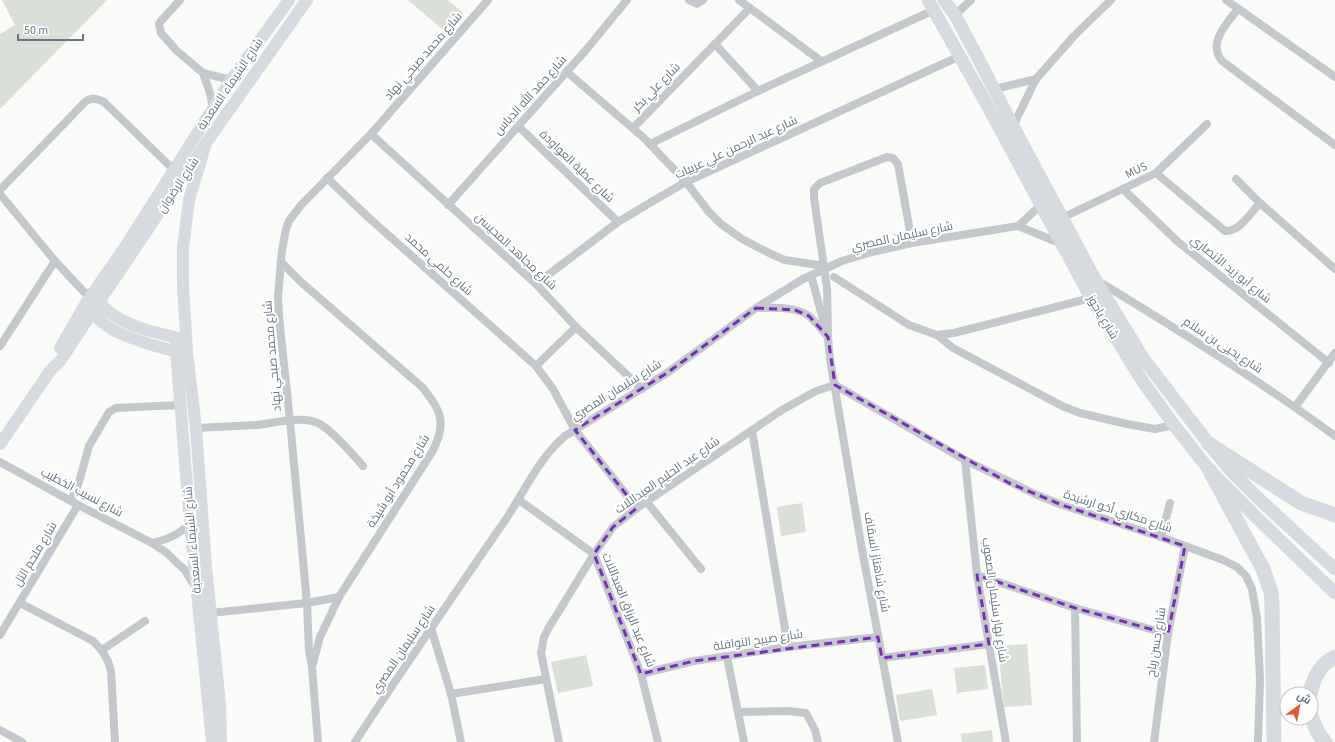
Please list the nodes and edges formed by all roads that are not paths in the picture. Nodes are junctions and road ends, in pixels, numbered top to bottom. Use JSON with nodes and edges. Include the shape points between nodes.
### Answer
{"nodes":[{"id":1,"x":180,"y":0,"type":"edge"},
{"id":2,"x":307,"y":0,"type":"edge"},
{"id":3,"x":488,"y":0,"type":"edge"},
{"id":4,"x":628,"y":0,"type":"edge"},
{"id":5,"x":689,"y":0,"type":"edge"},
{"id":6,"x":703,"y":0,"type":"edge"},
{"id":7,"x":739,"y":0,"type":"edge"},
{"id":8,"x":944,"y":0,"type":"edge"},
{"id":9,"x":971,"y":0,"type":"edge"},
{"id":10,"x":1111,"y":0,"type":"edge"},
{"id":11,"x":1226,"y":0,"type":"edge"},
{"id":12,"x":288,"y":1,"type":"edge"},
{"id":13,"x":931,"y":5,"type":"edge"},
{"id":14,"x":750,"y":8,"type":"junction"},
{"id":15,"x":1238,"y":9,"type":"junction"},
{"id":16,"x":298,"y":11,"type":"junction"},
{"id":17,"x":955,"y":15,"type":"junction"},
{"id":18,"x":715,"y":44,"type":"junction"},
{"id":19,"x":960,"y":56,"type":"junction"},
{"id":20,"x":821,"y":61,"type":"junction"},
{"id":21,"x":567,"y":72,"type":"junction"},
{"id":22,"x":203,"y":73,"type":"junction"},
{"id":23,"x":1335,"y":77,"type":"edge"},
{"id":24,"x":1036,"y":79,"type":"junction"},
{"id":25,"x":231,"y":80,"type":"junction"},
{"id":26,"x":995,"y":89,"type":"junction"},
{"id":27,"x":758,"y":91,"type":"junction"},
{"id":28,"x":213,"y":109,"type":"junction"},
{"id":29,"x":1207,"y":124,"type":"dead end"},
{"id":30,"x":518,"y":126,"type":"junction"},
{"id":31,"x":1013,"y":126,"type":"junction"},
{"id":32,"x":633,"y":128,"type":"junction"},
{"id":33,"x":371,"y":134,"type":"junction"},
{"id":34,"x":206,"y":144,"type":"junction"},
{"id":35,"x":650,"y":144,"type":"junction"},
{"id":36,"x":1335,"y":145,"type":"edge"},
{"id":37,"x":174,"y":170,"type":"junction"},
{"id":38,"x":1156,"y":173,"type":"junction"},
{"id":39,"x":327,"y":178,"type":"junction"},
{"id":40,"x":1236,"y":179,"type":"dead end"},
{"id":41,"x":686,"y":182,"type":"junction"},
{"id":42,"x":1123,"y":189,"type":"junction"},
{"id":43,"x":0,"y":190,"type":"edge"},
{"id":44,"x":0,"y":194,"type":"edge"},
{"id":45,"x":1260,"y":203,"type":"junction"},
{"id":46,"x":448,"y":205,"type":"junction"},
{"id":47,"x":1041,"y":205,"type":"junction"},
{"id":48,"x":1062,"y":218,"type":"junction"},
{"id":49,"x":618,"y":222,"type":"junction"},
{"id":50,"x":1018,"y":226,"type":"junction"},
{"id":51,"x":912,"y":243,"type":"junction"},
{"id":52,"x":1062,"y":244,"type":"junction"},
{"id":53,"x":54,"y":261,"type":"junction"},
{"id":54,"x":842,"y":261,"type":"junction"},
{"id":55,"x":281,"y":262,"type":"junction"},
{"id":56,"x":824,"y":269,"type":"junction"},
{"id":57,"x":1335,"y":269,"type":"edge"},
{"id":58,"x":811,"y":275,"type":"junction"},
{"id":59,"x":834,"y":277,"type":"junction"},
{"id":60,"x":1095,"y":279,"type":"junction"},
{"id":61,"x":536,"y":284,"type":"junction"},
{"id":62,"x":827,"y":288,"type":"junction"},
{"id":63,"x":1091,"y":298,"type":"junction"},
{"id":64,"x":90,"y":301,"type":"junction"},
{"id":65,"x":756,"y":308,"type":"junction"},
{"id":66,"x":576,"y":327,"type":"junction"},
{"id":67,"x":136,"y":332,"type":"junction"},
{"id":68,"x":937,"y":336,"type":"junction"},
{"id":69,"x":828,"y":337,"type":"junction"},
{"id":70,"x":182,"y":339,"type":"junction"},
{"id":71,"x":0,"y":346,"type":"edge"},
{"id":72,"x":182,"y":352,"type":"junction"},
{"id":73,"x":1335,"y":353,"type":"edge"},
{"id":74,"x":1328,"y":363,"type":"junction"},
{"id":75,"x":536,"y":366,"type":"junction"},
{"id":76,"x":835,"y":385,"type":"junction"},
{"id":77,"x":642,"y":389,"type":"junction"},
{"id":78,"x":180,"y":405,"type":"junction"},
{"id":79,"x":1295,"y":407,"type":"junction"},
{"id":80,"x":290,"y":421,"type":"junction"},
{"id":81,"x":1174,"y":426,"type":"junction"},
{"id":82,"x":196,"y":428,"type":"junction"},
{"id":83,"x":576,"y":430,"type":"junction"},
{"id":84,"x":752,"y":430,"type":"junction"},
{"id":85,"x":1335,"y":436,"type":"edge"},
{"id":86,"x":0,"y":444,"type":"edge"},
{"id":87,"x":1209,"y":444,"type":"junction"},
{"id":88,"x":965,"y":460,"type":"junction"},
{"id":89,"x":0,"y":462,"type":"edge"},
{"id":90,"x":364,"y":466,"type":"dead end"},
{"id":91,"x":1210,"y":471,"type":"junction"},
{"id":92,"x":519,"y":500,"type":"junction"},
{"id":93,"x":646,"y":501,"type":"junction"},
{"id":94,"x":75,"y":503,"type":"junction"},
{"id":95,"x":1170,"y":503,"type":"dead end"},
{"id":96,"x":637,"y":508,"type":"junction"},
{"id":97,"x":1335,"y":515,"type":"edge"},
{"id":98,"x":190,"y":523,"type":"junction"},
{"id":99,"x":1161,"y":538,"type":"junction"},
{"id":100,"x":152,"y":543,"type":"junction"},
{"id":101,"x":1186,"y":546,"type":"junction"},
{"id":102,"x":594,"y":554,"type":"junction"},
{"id":103,"x":701,"y":569,"type":"dead end"},
{"id":104,"x":1335,"y":569,"type":"edge"},
{"id":105,"x":977,"y":574,"type":"junction"},
{"id":106,"x":196,"y":589,"type":"junction"},
{"id":107,"x":1335,"y":593,"type":"edge"},
{"id":108,"x":339,"y":597,"type":"junction"},
{"id":109,"x":20,"y":603,"type":"junction"},
{"id":110,"x":306,"y":603,"type":"junction"},
{"id":111,"x":1074,"y":608,"type":"junction"},
{"id":112,"x":211,"y":613,"type":"junction"},
{"id":113,"x":145,"y":621,"type":"dead end"},
{"id":114,"x":431,"y":628,"type":"junction"},
{"id":115,"x":1168,"y":634,"type":"junction"},
{"id":116,"x":0,"y":635,"type":"edge"},
{"id":117,"x":878,"y":637,"type":"junction"},
{"id":118,"x":988,"y":644,"type":"junction"},
{"id":119,"x":788,"y":647,"type":"junction"},
{"id":120,"x":102,"y":650,"type":"junction"},
{"id":121,"x":727,"y":657,"type":"junction"},
{"id":122,"x":1335,"y":657,"type":"edge"},
{"id":123,"x":882,"y":658,"type":"junction"},
{"id":124,"x":312,"y":667,"type":"junction"},
{"id":125,"x":641,"y":674,"type":"junction"},
{"id":126,"x":546,"y":679,"type":"junction"},
{"id":127,"x":1312,"y":686,"type":"edge"},
{"id":128,"x":451,"y":694,"type":"junction"},
{"id":129,"x":739,"y":712,"type":"junction"},
{"id":130,"x":1315,"y":726,"type":"edge"},
{"id":131,"x":0,"y":730,"type":"edge"},
{"id":132,"x":22,"y":742,"type":"edge"},
{"id":133,"x":115,"y":742,"type":"edge"},
{"id":134,"x":212,"y":742,"type":"edge"},
{"id":135,"x":221,"y":742,"type":"edge"},
{"id":136,"x":318,"y":742,"type":"edge"},
{"id":137,"x":354,"y":742,"type":"edge"},
{"id":138,"x":461,"y":742,"type":"edge"},
{"id":139,"x":559,"y":742,"type":"edge"},
{"id":140,"x":658,"y":742,"type":"edge"},
{"id":141,"x":744,"y":742,"type":"edge"},
{"id":142,"x":818,"y":742,"type":"edge"},
{"id":143,"x":898,"y":742,"type":"edge"},
{"id":144,"x":1006,"y":742,"type":"edge"},
{"id":145,"x":1077,"y":742,"type":"edge"},
{"id":146,"x":1154,"y":742,"type":"edge"},
{"id":147,"x":1258,"y":742,"type":"edge"},
{"id":148,"x":1274,"y":742,"type":"edge"},
{"id":149,"x":1325,"y":742,"type":"edge"}],
"edges":[{"from":1,"to":22,"type":"street","via":[[162,18],[159,30],[176,50]]},
{"from":2,"to":16,"type":"main road","name":"شارع الرضوان"},
{"from":3,"to":33,"type":"street","name":"شارع محمد صبحي نهاد"},
{"from":4,"to":21,"type":"street","name":"شارع حمد الله الدباس"},
{"from":5,"to":6,"type":"street","via":[[697,4]]},
{"from":7,"to":14,"type":"street"},
{"from":8,"to":17,"type":"main road","name":"شارع ياجوز"},
{"from":9,"to":17,"type":"street"},
{"from":10,"to":24,"type":"street","via":[[1074,36]]},
{"from":11,"to":15,"type":"street"},
{"from":12,"to":16,"type":"main road"},
{"from":12,"to":25,"type":"main road","name":"شارع الشيماء السعدية"},
{"from":13,"to":19,"type":"main road","name":"شارع ياجوز"},
{"from":13,"to":20,"type":"street"},
{"from":14,"to":18,"type":"street","name":"شارع علي بكر"},
{"from":14,"to":20,"type":"street"},
{"from":15,"to":23,"type":"street"},
{"from":15,"to":36,"type":"street","via":[[1220,34],[1216,46],[1219,57]]},
{"from":16,"to":34,"type":"main road","name":"شارع الرضوان"},
{"from":17,"to":26,"type":"main road","name":"شارع ياجوز"},
{"from":18,"to":27,"type":"street"},
{"from":18,"to":32,"type":"street","name":"شارع علي بكر"},
{"from":19,"to":41,"type":"street","name":"شارع عبد الرحمن علي عربيات"},
{"from":19,"to":47,"type":"main road","name":"شارع ياجوز"},
{"from":20,"to":27,"type":"street"},
{"from":21,"to":30,"type":"street","name":"شارع حمد الله الدباس"},
{"from":21,"to":32,"type":"street"},
{"from":22,"to":25,"type":"street"},
{"from":22,"to":28,"type":"street"},
{"from":24,"to":26,"type":"street"},
{"from":24,"to":31,"type":"street"},
{"from":25,"to":28,"type":"main road","name":"شارع الشيماء السعدية"},
{"from":26,"to":31,"type":"main road","name":"شارع ياجوز"},
{"from":27,"to":35,"type":"street"},
{"from":28,"to":37,"type":"main road","name":"شارع الشيماء السعدية"},
{"from":29,"to":38,"type":"street","name":"MUS"},
{"from":30,"to":46,"type":"street","name":"شارع حمد الله الدباس"},
{"from":30,"to":49,"type":"street","name":"شارع عطية العواودة"},
{"from":31,"to":48,"type":"main road","name":"شارع ياجوز"},
{"from":32,"to":35,"type":"street","name":"شارع علي بكر"},
{"from":33,"to":39,"type":"street","name":"شارع محمد صبحي نهاد"},
{"from":33,"to":46,"type":"street","name":"شارع مجاهد المحيسن"},
{"from":34,"to":64,"type":"main road","name":"شارع الرضوان"},
{"from":34,"to":70,"type":"main road","name":"شارع الشيماء السعدية","via":[[189,200],[183,248]]},
{"from":35,"to":41,"type":"street","name":"شارع علي بكر"},
{"from":37,"to":43,"type":"street","via":[[104,102],[91,98]]},
{"from":37,"to":64,"type":"main road","name":"شارع الرضوان"},
{"from":38,"to":42,"type":"street","name":"MUS"},
{"from":38,"to":45,"type":"street","via":[[1225,231],[1233,230]]},
{"from":39,"to":55,"type":"street","name":"شارع محمد صبحي نهاد","via":[[290,220],[283,240]]},
{"from":39,"to":75,"type":"street","name":"شارع حلمي محمد"},
{"from":40,"to":45,"type":"street"},
{"from":41,"to":49,"type":"street","name":"شارع عبد الرحمن علي عربيات"},
{"from":41,"to":56,"type":"street","name":"شارع علي بكر","via":[[709,212],[742,239],[785,260],[818,265]]},
{"from":42,"to":48,"type":"street","name":"MUS"},
{"from":42,"to":74,"type":"street","name":"شارع أبو زيد الأنصاري","via":[[1177,241]]},
{"from":44,"to":53,"type":"street"},
{"from":45,"to":57,"type":"street"},
{"from":46,"to":61,"type":"street","name":"شارع مجاهد المحيسن"},
{"from":47,"to":50,"type":"street"},
{"from":47,"to":52,"type":"main road","name":"شارع ياجوز"},
{"from":48,"to":60,"type":"main road","name":"شارع ياجوز"},
{"from":49,"to":61,"type":"street","name":"شارع عبد الرحمن علي عربيات"},
{"from":50,"to":51,"type":"street","name":"شارع سليمان المصري"},
{"from":50,"to":52,"type":"street"},
{"from":51,"to":54,"type":"street","name":"شارع سليمان المصري"},
{"from":51,"to":56,"type":"street","via":[[898,164],[893,158],[887,157],[820,183],[814,189]]},
{"from":52,"to":63,"type":"main road","name":"شارع ياجوز"},
{"from":53,"to":64,"type":"street"},
{"from":53,"to":71,"type":"street"},
{"from":54,"to":56,"type":"street","name":"شارع سليمان المصري"},
{"from":54,"to":59,"type":"street"},
{"from":55,"to":80,"type":"street","name":"شارع محمد صبحي نهاد","via":[[279,317]]},
{"from":55,"to":108,"type":"street","name":"شارع محمود أبو شيخة","via":[[422,387],[437,408],[441,421],[439,439],[425,464]]},
{"from":56,"to":58,"type":"street","name":"شارع سليمان المصري"},
{"from":56,"to":62,"type":"street"},
{"from":58,"to":65,"type":"street","name":"شارع سليمان المصري"},
{"from":58,"to":69,"type":"street"},
{"from":59,"to":62,"type":"street"},
{"from":59,"to":68,"type":"street","via":[[909,325]]},
{"from":60,"to":79,"type":"street","name":"شارع يحيى بن سلام"},
{"from":60,"to":87,"type":"main road","name":"شارع ياجوز","via":[[1143,358]]},
{"from":61,"to":66,"type":"street","name":"شارع مجاهد المحيسن"},
{"from":62,"to":69,"type":"street"},
{"from":63,"to":68,"type":"street"},
{"from":63,"to":81,"type":"main road","name":"شارع ياجوز","via":[[1143,382]]},
{"from":64,"to":67,"type":"main road","via":[[113,330]]},
{"from":64,"to":86,"type":"main road","name":"شارع الرضوان","via":[[55,356],[50,371]]},
{"from":65,"to":69,"type":"street","via":[[795,310],[809,316]]},
{"from":65,"to":77,"type":"street","name":"شارع سليمان المصري"},
{"from":66,"to":75,"type":"street"},
{"from":66,"to":77,"type":"street","name":"شارع مجاهد المحيسن"},
{"from":67,"to":70,"type":"main road"},
{"from":67,"to":72,"type":"main road"},
{"from":68,"to":81,"type":"street","via":[[953,348],[1080,413],[1155,429]]},
{"from":69,"to":76,"type":"street"},
{"from":70,"to":72,"type":"main road","name":"شارع الشيماء السعدية"},
{"from":72,"to":78,"type":"main road","name":"شارع الشيماء السعدية"},
{"from":72,"to":82,"type":"main road","name":"شارع الشيماء السعدية"},
{"from":73,"to":74,"type":"street"},
{"from":74,"to":79,"type":"street"},
{"from":75,"to":83,"type":"street","name":"شارع حلمي محمد","via":[[553,389]]},
{"from":76,"to":84,"type":"street","name":"شارع عبد الحليم العبداللات","via":[[816,391]]},
{"from":76,"to":88,"type":"street","name":"شارع مكازي أخو ارشيدة"},
{"from":76,"to":117,"type":"street","name":"شارع شاهناز السقاف"},
{"from":77,"to":83,"type":"street","name":"شارع سليمان المصري"},
{"from":78,"to":94,"type":"street","name":"شارع ملحم التل","via":[[116,408],[109,412],[89,446]]},
{"from":78,"to":98,"type":"main road","name":"شارع الشيماء السعدية"},
{"from":79,"to":85,"type":"street","name":"شارع يحيى بن سلام"},
{"from":80,"to":82,"type":"street"},
{"from":80,"to":90,"type":"street","via":[[306,420],[320,424]]},
{"from":80,"to":110,"type":"street","name":"شارع محمد صبحي نهاد"},
{"from":81,"to":91,"type":"main road","name":"شارع ياجوز"},
{"from":82,"to":112,"type":"main road","name":"شارع الشيماء السعدية"},
{"from":83,"to":92,"type":"street","name":"شارع سليمان المصري","via":[[559,441],[544,457]]},
{"from":83,"to":96,"type":"street","name":"شارع حلمي محمد"},
{"from":84,"to":93,"type":"street","name":"شارع عبد الحليم العبداللات"},
{"from":84,"to":119,"type":"street"},
{"from":87,"to":97,"type":"highway","via":[[1301,502]]},
{"from":87,"to":104,"type":"main road","name":"شارع ياجوز","via":[[1258,498]]},
{"from":88,"to":99,"type":"street","name":"شارع مكازي أخو ارشيدة","via":[[1062,505]]},
{"from":88,"to":105,"type":"street","name":"شارع نهار سليمان الصعوب"},
{"from":89,"to":94,"type":"street","name":"شارع نسيب الخطيب"},
{"from":91,"to":107,"type":"main road","name":"شارع ياجوز"},
{"from":91,"to":148,"type":"highway","via":[[1263,569],[1271,592]]},
{"from":92,"to":102,"type":"street","name":"شارع عبد الرزاق العبداللات"},
{"from":92,"to":114,"type":"street","name":"شارع سليمان المصري"},
{"from":93,"to":96,"type":"street","name":"شارع عبد الحليم العبداللات"},
{"from":93,"to":103,"type":"street"},
{"from":94,"to":100,"type":"street","name":"شارع نسيب الخطيب"},
{"from":94,"to":109,"type":"street","name":"شارع ملحم التل"},
{"from":95,"to":99,"type":"street"},
{"from":96,"to":102,"type":"street","name":"شارع عبد الحليم العبداللات","via":[[613,527]]},
{"from":98,"to":100,"type":"street","via":[[178,534]]},
{"from":98,"to":106,"type":"main road","name":"شارع الشيماء السعدية"},
{"from":99,"to":101,"type":"street","name":"شارع مكازي أخو ارشيدة"},
{"from":100,"to":106,"type":"street","name":"شارع نسيب الخطيب","via":[[185,570]]},
{"from":101,"to":115,"type":"street","name":"شارع حسن رباح"},
{"from":101,"to":147,"type":"street","name":"شارع مكازي أخو ارشيدة","via":[[1237,567],[1246,576],[1252,589],[1257,618],[1260,680]]},
{"from":102,"to":125,"type":"street","name":"شارع عبد الرزاق العبداللات"},
{"from":102,"to":126,"type":"street","name":"شارع عبد الحليم العبداللات","via":[[544,637],[541,653]]},
{"from":105,"to":111,"type":"street"},
{"from":105,"to":118,"type":"street","name":"شارع نهار سليمان الصعوب"},
{"from":106,"to":134,"type":"main road","name":"شارع الشيماء السعدية"},
{"from":108,"to":110,"type":"street"},
{"from":108,"to":124,"type":"street","name":"شارع محمود أبو شيخة","via":[[320,637]]},
{"from":109,"to":116,"type":"street","name":"شارع ملحم التل"},
{"from":109,"to":120,"type":"street","via":[[93,641]]},
{"from":110,"to":112,"type":"street"},
{"from":110,"to":124,"type":"street","name":"شارع محمد صبحي نهاد"},
{"from":111,"to":115,"type":"street"},
{"from":111,"to":145,"type":"street"},
{"from":112,"to":135,"type":"main road","name":"شارع الشيماء السعدية"},
{"from":113,"to":120,"type":"street"},
{"from":114,"to":128,"type":"street"},
{"from":114,"to":137,"type":"street","name":"شارع سليمان المصري"},
{"from":115,"to":146,"type":"street","name":"شارع حسن رباح"},
{"from":117,"to":119,"type":"street","name":"شارع صبيح النوافلة"},
{"from":117,"to":123,"type":"street","name":"شارع شاهناز السقاف"},
{"from":118,"to":123,"type":"street"},
{"from":118,"to":144,"type":"street","name":"شارع نهار سليمان الصعوب"},
{"from":119,"to":121,"type":"street","name":"شارع صبيح النوافلة"},
{"from":120,"to":133,"type":"street","via":[[111,671]]},
{"from":121,"to":125,"type":"street","name":"شارع صبيح النوافلة","via":[[694,661]]},
{"from":121,"to":129,"type":"street"},
{"from":122,"to":127,"type":"highway","via":[[1318,672]]},
{"from":123,"to":143,"type":"street","name":"شارع شاهناز السقاف"},
{"from":124,"to":136,"type":"street","name":"شارع محمود أبو شيخة"},
{"from":125,"to":140,"type":"street","name":"شارع عبد الرزاق العبداللات"},
{"from":126,"to":128,"type":"street"},
{"from":126,"to":139,"type":"street","name":"شارع عبد الحليم العبداللات"},
{"from":128,"to":138,"type":"street"},
{"from":129,"to":141,"type":"street"},
{"from":129,"to":142,"type":"street","via":[[806,713]]},
{"from":130,"to":149,"type":"highway"},
{"from":131,"to":132,"type":"street"}]}
